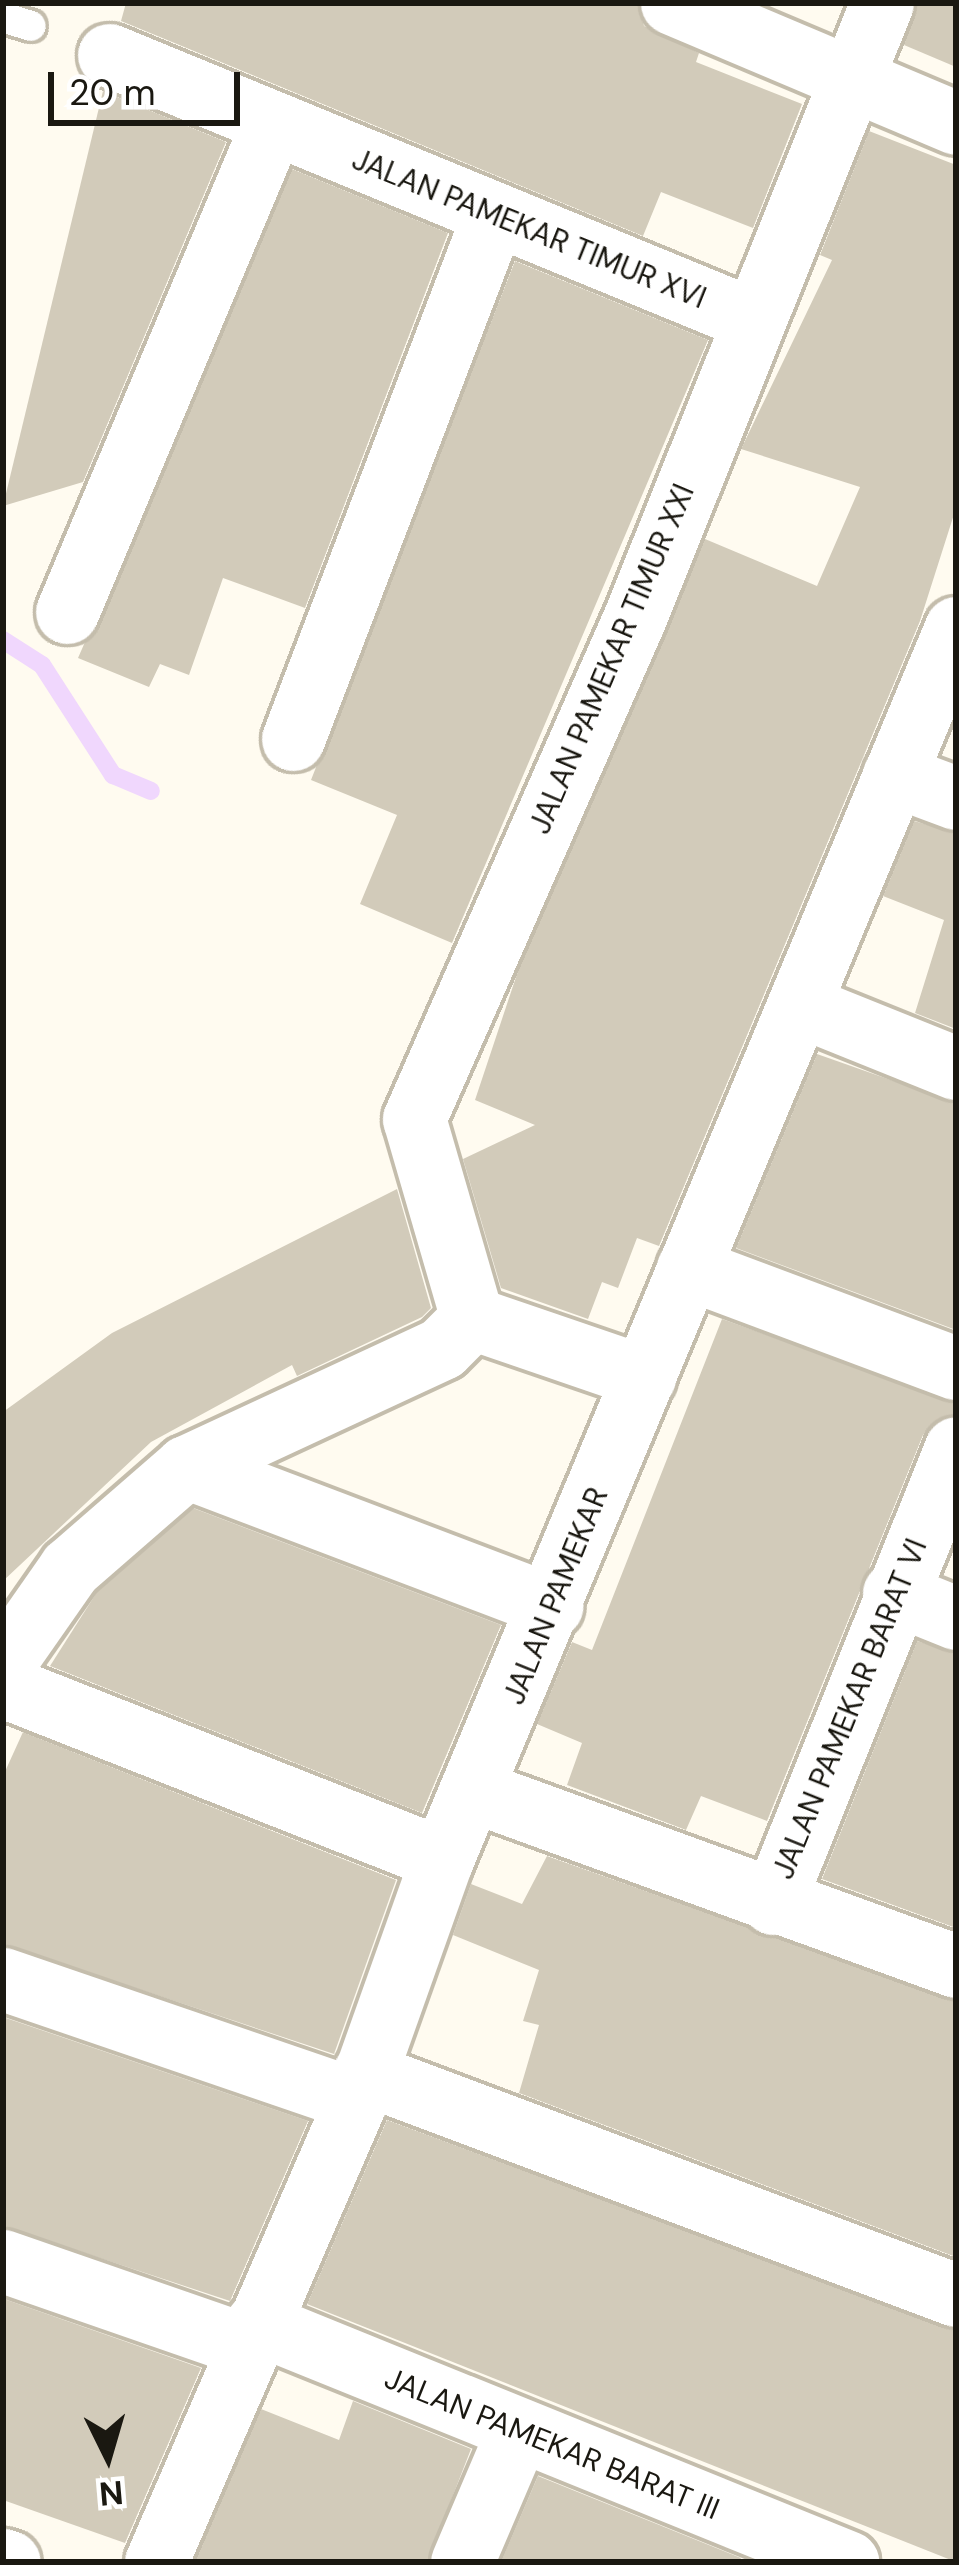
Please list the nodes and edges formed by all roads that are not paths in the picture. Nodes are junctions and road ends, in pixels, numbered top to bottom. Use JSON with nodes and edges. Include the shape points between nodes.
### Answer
{"nodes":[{"id":1,"x":672,"y":3,"type":"edge"},
{"id":2,"x":882,"y":3,"type":"edge"},
{"id":3,"x":109,"y":55,"type":"dead end"},
{"id":4,"x":849,"y":79,"type":"junction"},
{"id":5,"x":956,"y":123,"type":"edge"},
{"id":6,"x":272,"y":125,"type":"junction"},
{"id":7,"x":494,"y":214,"type":"junction"},
{"id":8,"x":751,"y":320,"type":"junction"},
{"id":9,"x":67,"y":612,"type":"dead end"},
{"id":10,"x":956,"y":628,"type":"edge"},
{"id":11,"x":293,"y":739,"type":"dead end"},
{"id":12,"x":894,"y":776,"type":"junction"},
{"id":13,"x":956,"y":798,"type":"edge"},
{"id":14,"x":804,"y":1006,"type":"junction"},
{"id":15,"x":956,"y":1068,"type":"edge"},
{"id":16,"x":688,"y":1268,"type":"junction"},
{"id":17,"x":472,"y":1318,"type":"junction"},
{"id":18,"x":956,"y":1368,"type":"edge"},
{"id":19,"x":644,"y":1377,"type":"junction"},
{"id":20,"x":956,"y":1448,"type":"edge"},
{"id":21,"x":186,"y":1467,"type":"junction"},
{"id":22,"x":894,"y":1593,"type":"junction"},
{"id":23,"x":551,"y":1606,"type":"junction"},
{"id":24,"x":956,"y":1618,"type":"edge"},
{"id":25,"x":3,"y":1664,"type":"edge"},
{"id":26,"x":3,"y":1686,"type":"edge"},
{"id":27,"x":477,"y":1792,"type":"junction"},
{"id":28,"x":442,"y":1859,"type":"junction"},
{"id":29,"x":772,"y":1903,"type":"junction"},
{"id":30,"x":956,"y":1966,"type":"edge"},
{"id":31,"x":3,"y":1979,"type":"edge"},
{"id":32,"x":360,"y":2087,"type":"junction"},
{"id":33,"x":3,"y":2261,"type":"edge"},
{"id":34,"x":956,"y":2295,"type":"edge"},
{"id":35,"x":252,"y":2334,"type":"junction"},
{"id":36,"x":517,"y":2433,"type":"junction"},
{"id":37,"x":781,"y":2550,"type":"edge"},
{"id":38,"x":156,"y":2562,"type":"edge"},
{"id":39,"x":462,"y":2562,"type":"edge"},
{"id":40,"x":847,"y":2562,"type":"edge"}],
"edges":[{"from":1,"to":4,"type":"street"},
{"from":2,"to":4,"type":"street","name":"JALAN PAMEKAR TIMUR XXI"},
{"from":3,"to":6,"type":"street","name":"JALAN PAMEKAR TIMUR XVI"},
{"from":4,"to":5,"type":"street"},
{"from":4,"to":8,"type":"street","name":"JALAN PAMEKAR TIMUR XXI"},
{"from":6,"to":7,"type":"street","name":"JALAN PAMEKAR TIMUR XVI"},
{"from":6,"to":9,"type":"street"},
{"from":7,"to":8,"type":"street","name":"JALAN PAMEKAR TIMUR XVI"},
{"from":7,"to":11,"type":"street"},
{"from":8,"to":17,"type":"street","name":"JALAN PAMEKAR TIMUR XXI","via":[[414,1119]]},
{"from":10,"to":12,"type":"street","name":"JALAN PAMEKAR"},
{"from":12,"to":13,"type":"street"},
{"from":12,"to":14,"type":"street","name":"JALAN PAMEKAR"},
{"from":14,"to":15,"type":"street"},
{"from":14,"to":16,"type":"street","name":"JALAN PAMEKAR"},
{"from":16,"to":18,"type":"street"},
{"from":16,"to":19,"type":"street","name":"JALAN PAMEKAR"},
{"from":17,"to":19,"type":"street"},
{"from":17,"to":21,"type":"street","via":[[442,1348]]},
{"from":19,"to":23,"type":"street","name":"JALAN PAMEKAR"},
{"from":20,"to":22,"type":"street","name":"JALAN PAMEKAR BARAT VI"},
{"from":21,"to":23,"type":"street"},
{"from":21,"to":25,"type":"street","via":[[70,1568]]},
{"from":22,"to":24,"type":"street"},
{"from":22,"to":29,"type":"street","name":"JALAN PAMEKAR BARAT VI"},
{"from":23,"to":27,"type":"street","name":"JALAN PAMEKAR"},
{"from":26,"to":28,"type":"street"},
{"from":27,"to":28,"type":"street","name":"JALAN PAMEKAR"},
{"from":27,"to":29,"type":"street"},
{"from":28,"to":32,"type":"street","name":"JALAN PAMEKAR"},
{"from":29,"to":30,"type":"street"},
{"from":31,"to":32,"type":"street"},
{"from":32,"to":34,"type":"street"},
{"from":32,"to":35,"type":"street","name":"JALAN PAMEKAR"},
{"from":33,"to":35,"type":"street","name":"JALAN PAMEKAR BARAT III"},
{"from":35,"to":36,"type":"street","name":"JALAN PAMEKAR BARAT III"},
{"from":35,"to":38,"type":"street","name":"JALAN PAMEKAR"},
{"from":36,"to":37,"type":"street","name":"JALAN PAMEKAR BARAT III"},
{"from":36,"to":39,"type":"street"},
{"from":37,"to":40,"type":"street","name":"JALAN PAMEKAR BARAT III"}]}
